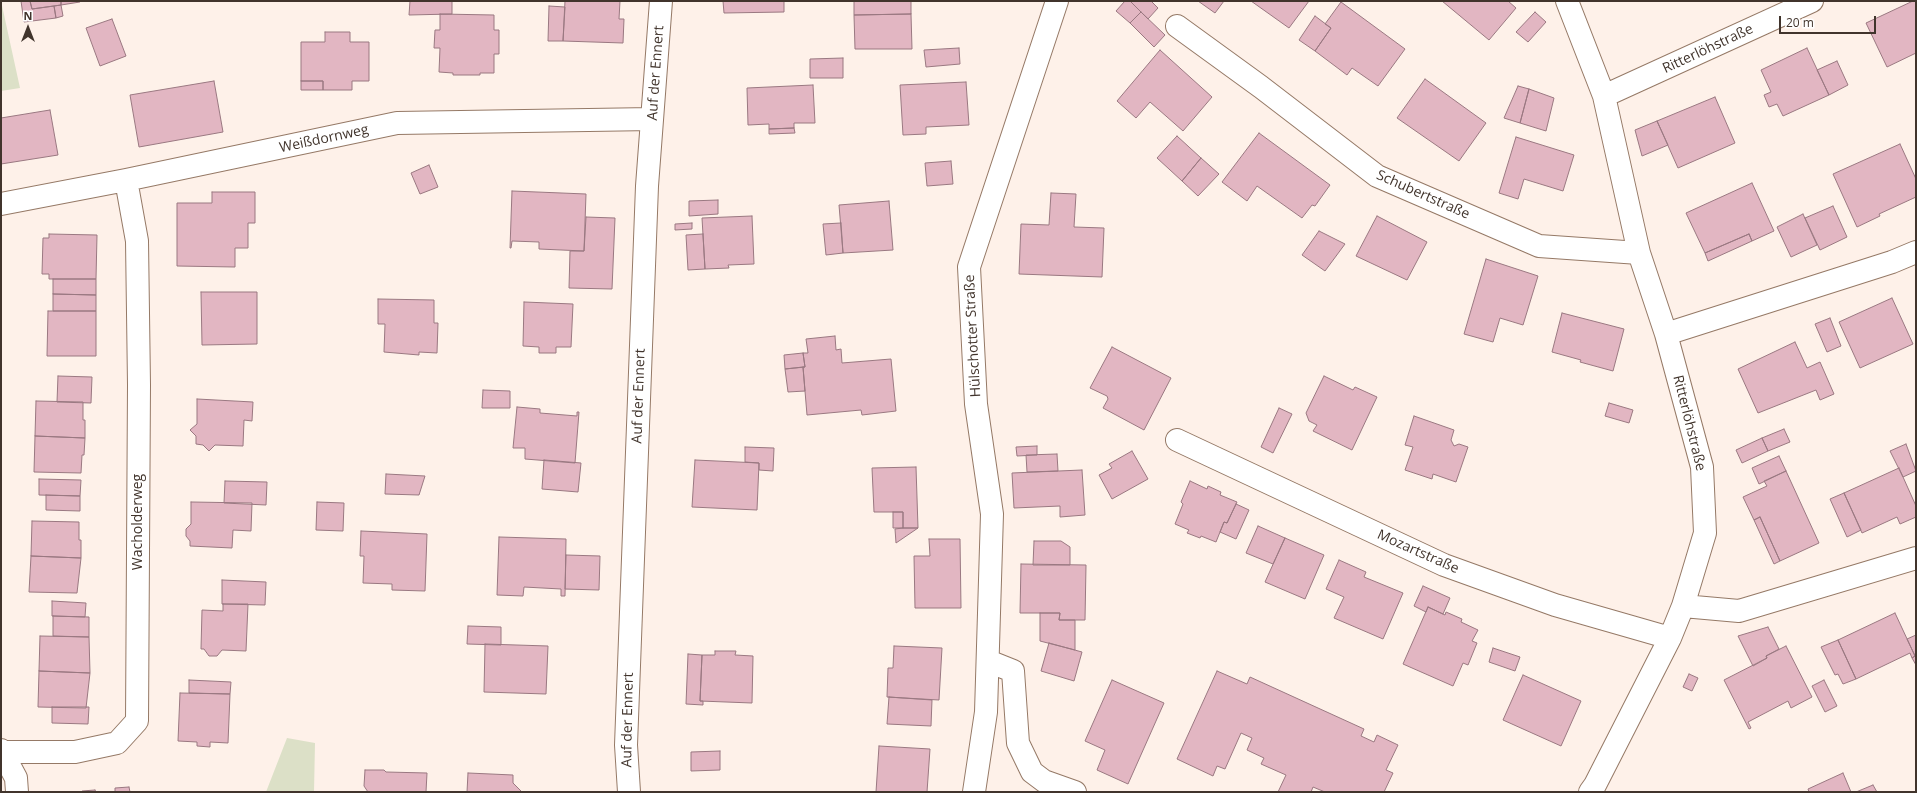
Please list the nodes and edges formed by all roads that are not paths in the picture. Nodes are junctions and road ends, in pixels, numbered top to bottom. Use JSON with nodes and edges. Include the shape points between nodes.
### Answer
{"nodes":[{"id":1,"x":660,"y":1,"type":"edge"},
{"id":2,"x":1056,"y":1,"type":"edge"},
{"id":3,"x":1567,"y":1,"type":"edge"},
{"id":4,"x":1812,"y":1,"type":"edge"},
{"id":5,"x":1177,"y":26,"type":"dead end"},
{"id":6,"x":1604,"y":96,"type":"junction"},
{"id":7,"x":652,"y":119,"type":"junction"},
{"id":8,"x":126,"y":180,"type":"junction"},
{"id":9,"x":1,"y":204,"type":"edge"},
{"id":10,"x":1916,"y":252,"type":"edge"},
{"id":11,"x":1639,"y":254,"type":"junction"},
{"id":12,"x":1666,"y":334,"type":"junction"},
{"id":13,"x":1177,"y":440,"type":"dead end"},
{"id":14,"x":1916,"y":558,"type":"edge"},
{"id":15,"x":1683,"y":606,"type":"junction"},
{"id":16,"x":1670,"y":638,"type":"junction"},
{"id":17,"x":988,"y":661,"type":"junction"},
{"id":18,"x":2,"y":751,"type":"edge"},
{"id":19,"x":1597,"y":790,"type":"edge"},
{"id":20,"x":17,"y":792,"type":"edge"},
{"id":21,"x":629,"y":792,"type":"edge"},
{"id":22,"x":974,"y":792,"type":"edge"},
{"id":23,"x":1075,"y":792,"type":"edge"}],
"edges":[{"from":1,"to":7,"type":"street","name":"Auf der Ennert"},
{"from":2,"to":17,"type":"street","name":"Hülschotter Straße","via":[[969,267],[976,404],[992,514]]},
{"from":3,"to":6,"type":"street","name":"Ritterlöhstraße"},
{"from":4,"to":6,"type":"street","name":"Ritterlöhstraße"},
{"from":5,"to":11,"type":"street","name":"Schubertstraße","via":[[1376,176],[1539,246]]},
{"from":6,"to":11,"type":"street","name":"Ritterlöhstraße"},
{"from":7,"to":8,"type":"street","name":"Weißdornweg","via":[[397,123]]},
{"from":7,"to":21,"type":"street","name":"Auf der Ennert","via":[[647,186],[626,745]]},
{"from":8,"to":9,"type":"street","name":"Weißdornweg"},
{"from":8,"to":18,"type":"street","name":"Wacholderweg","via":[[137,249],[137,721],[117,743],[75,752]]},
{"from":10,"to":12,"type":"street","via":[[1892,262]]},
{"from":11,"to":12,"type":"street","name":"Ritterlöhstraße"},
{"from":12,"to":15,"type":"street","name":"Ritterlöhstraße","via":[[1702,467],[1704,533]]},
{"from":13,"to":16,"type":"street","name":"Mozartstraße","via":[[1444,565],[1555,605]]},
{"from":14,"to":15,"type":"street","via":[[1739,611]]},
{"from":15,"to":16,"type":"street","name":"Ritterlöhstraße"},
{"from":16,"to":19,"type":"street","name":"Ritterlöhstraße"},
{"from":17,"to":22,"type":"street","name":"Hülschotter Straße","via":[[986,712]]},
{"from":17,"to":23,"type":"street","via":[[1013,671],[1018,743],[1032,772],[1044,781]]},
{"from":18,"to":20,"type":"street","via":[[16,778]]}]}
